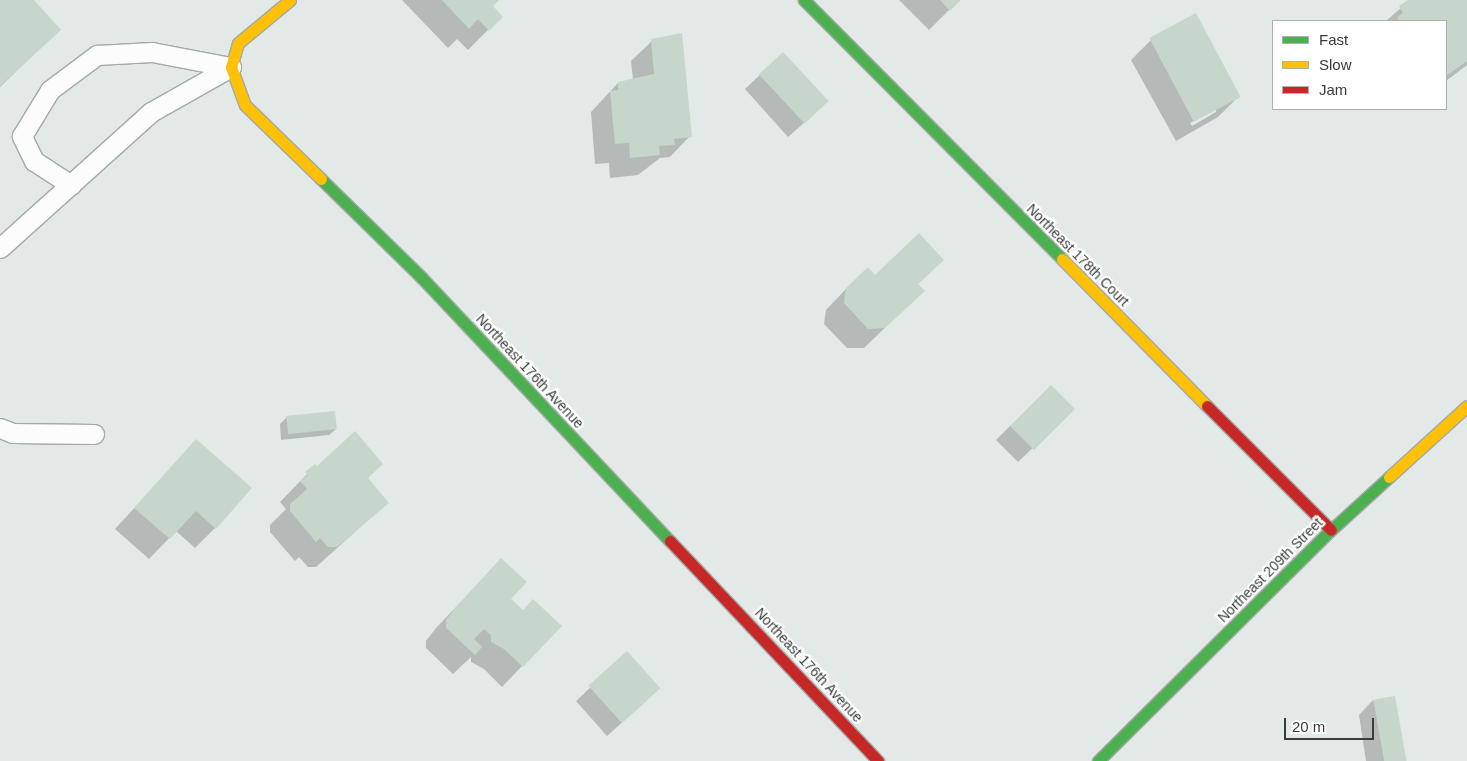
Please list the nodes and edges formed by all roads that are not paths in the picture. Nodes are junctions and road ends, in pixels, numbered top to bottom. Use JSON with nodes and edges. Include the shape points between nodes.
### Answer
{"nodes":[{"id":1,"x":290,"y":0,"type":"edge"},
{"id":2,"x":804,"y":0,"type":"edge"},
{"id":3,"x":231,"y":67,"type":"junction"},
{"id":4,"x":71,"y":185,"type":"junction"},
{"id":5,"x":0,"y":248,"type":"edge"},
{"id":6,"x":1467,"y":406,"type":"edge"},
{"id":7,"x":0,"y":428,"type":"edge"},
{"id":8,"x":94,"y":434,"type":"dead end"},
{"id":9,"x":1331,"y":530,"type":"junction"},
{"id":10,"x":878,"y":761,"type":"edge"},
{"id":11,"x":1098,"y":761,"type":"edge"}],
"edges":[{"from":1,"to":3,"type":"street","via":[[238,43]]},
{"from":2,"to":9,"type":"street","name":"Northeast 178th Court"},
{"from":3,"to":4,"type":"lane","via":[[151,112]]},
{"from":3,"to":4,"type":"lane","via":[[152,52],[97,55],[50,90],[22,136],[34,161]]},
{"from":3,"to":10,"type":"street","name":"Northeast 176th Avenue","via":[[245,105],[422,278]]},
{"from":4,"to":5,"type":"lane"},
{"from":6,"to":9,"type":"street","name":"Northeast 209th Street"},
{"from":7,"to":8,"type":"lane","via":[[13,433]]},
{"from":9,"to":11,"type":"street","name":"Northeast 209th Street"}]}
